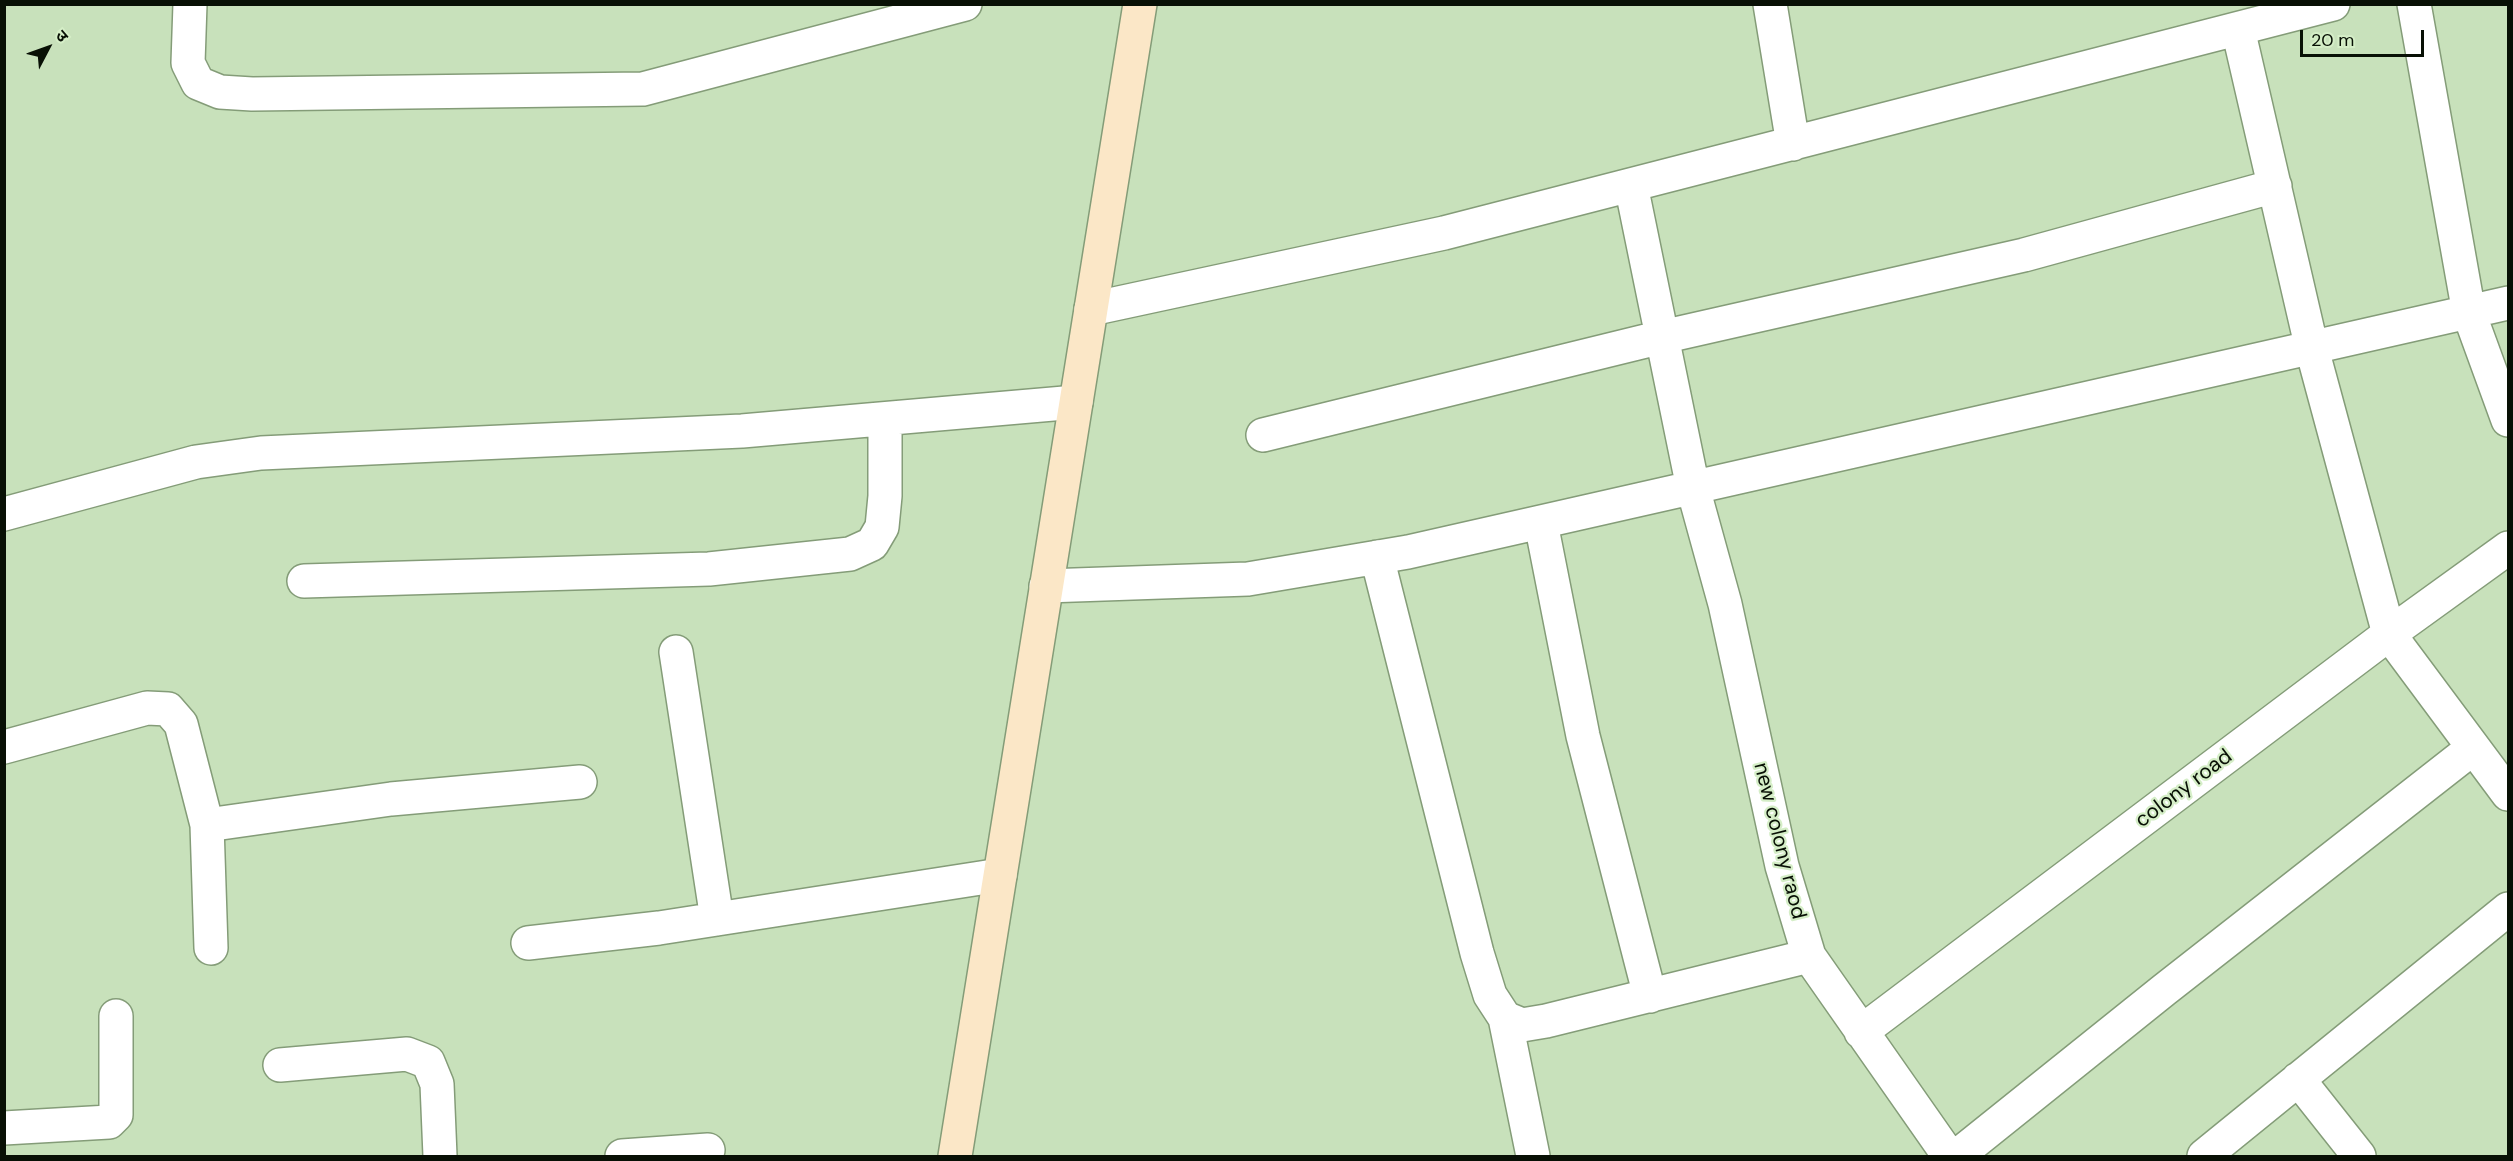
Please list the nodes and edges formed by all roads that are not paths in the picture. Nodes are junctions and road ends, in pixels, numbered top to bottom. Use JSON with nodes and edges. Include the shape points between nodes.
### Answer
{"nodes":[{"id":1,"x":190,"y":4,"type":"edge"},
{"id":2,"x":965,"y":4,"type":"edge"},
{"id":3,"x":1140,"y":4,"type":"edge"},
{"id":4,"x":1770,"y":4,"type":"edge"},
{"id":5,"x":2333,"y":4,"type":"edge"},
{"id":6,"x":2414,"y":4,"type":"edge"},
{"id":7,"x":2238,"y":29,"type":"junction"},
{"id":8,"x":1794,"y":144,"type":"junction"},
{"id":9,"x":1631,"y":185,"type":"junction"},
{"id":10,"x":2275,"y":186,"type":"junction"},
{"id":11,"x":2508,"y":303,"type":"edge"},
{"id":12,"x":1091,"y":309,"type":"junction"},
{"id":13,"x":2469,"y":313,"type":"junction"},
{"id":14,"x":1662,"y":337,"type":"junction"},
{"id":15,"x":2312,"y":349,"type":"junction"},
{"id":16,"x":1076,"y":402,"type":"junction"},
{"id":17,"x":885,"y":419,"type":"junction"},
{"id":18,"x":2508,"y":420,"type":"edge"},
{"id":19,"x":1263,"y":435,"type":"dead end"},
{"id":20,"x":1693,"y":488,"type":"junction"},
{"id":21,"x":4,"y":514,"type":"edge"},
{"id":22,"x":1540,"y":523,"type":"junction"},
{"id":23,"x":2508,"y":548,"type":"edge"},
{"id":24,"x":1377,"y":557,"type":"junction"},
{"id":25,"x":304,"y":581,"type":"dead end"},
{"id":26,"x":1046,"y":586,"type":"junction"},
{"id":27,"x":2389,"y":634,"type":"junction"},
{"id":28,"x":675,"y":652,"type":"dead end"},
{"id":29,"x":4,"y":747,"type":"edge"},
{"id":30,"x":2473,"y":748,"type":"junction"},
{"id":31,"x":580,"y":782,"type":"dead end"},
{"id":32,"x":2508,"y":794,"type":"edge"},
{"id":33,"x":207,"y":825,"type":"junction"},
{"id":34,"x":1000,"y":875,"type":"junction"},
{"id":35,"x":2508,"y":909,"type":"edge"},
{"id":36,"x":717,"y":919,"type":"junction"},
{"id":37,"x":528,"y":943,"type":"dead end"},
{"id":38,"x":211,"y":948,"type":"dead end"},
{"id":39,"x":1809,"y":956,"type":"junction"},
{"id":40,"x":1650,"y":996,"type":"junction"},
{"id":41,"x":116,"y":1016,"type":"dead end"},
{"id":42,"x":1505,"y":1018,"type":"junction"},
{"id":43,"x":1861,"y":1032,"type":"junction"},
{"id":44,"x":280,"y":1065,"type":"dead end"},
{"id":45,"x":2298,"y":1079,"type":"junction"},
{"id":46,"x":4,"y":1128,"type":"edge"},
{"id":47,"x":708,"y":1150,"type":"dead end"},
{"id":48,"x":440,"y":1156,"type":"edge"},
{"id":49,"x":622,"y":1156,"type":"edge"},
{"id":50,"x":955,"y":1156,"type":"edge"},
{"id":51,"x":1533,"y":1156,"type":"edge"},
{"id":52,"x":1949,"y":1156,"type":"edge"},
{"id":53,"x":1957,"y":1156,"type":"edge"},
{"id":54,"x":2204,"y":1156,"type":"edge"},
{"id":55,"x":2359,"y":1156,"type":"edge"}],
"edges":[{"from":1,"to":2,"type":"street","via":[[188,63],[198,82],[219,92],[252,94],[643,88]]},
{"from":3,"to":12,"type":"main road"},
{"from":4,"to":8,"type":"street"},
{"from":5,"to":7,"type":"street"},
{"from":6,"to":13,"type":"street"},
{"from":7,"to":8,"type":"street"},
{"from":7,"to":10,"type":"street"},
{"from":8,"to":9,"type":"street"},
{"from":9,"to":12,"type":"street","via":[[1444,233]]},
{"from":9,"to":14,"type":"street","name":"new colony raod"},
{"from":10,"to":14,"type":"street","via":[[2024,255]]},
{"from":10,"to":15,"type":"street"},
{"from":11,"to":13,"type":"street"},
{"from":12,"to":16,"type":"main road"},
{"from":13,"to":15,"type":"street"},
{"from":13,"to":18,"type":"street"},
{"from":14,"to":19,"type":"street"},
{"from":14,"to":20,"type":"street","name":"new colony raod"},
{"from":15,"to":20,"type":"street"},
{"from":15,"to":27,"type":"street"},
{"from":16,"to":17,"type":"street"},
{"from":16,"to":26,"type":"main road"},
{"from":17,"to":21,"type":"street","via":[[742,431],[261,453],[196,462]]},
{"from":17,"to":25,"type":"street","via":[[882,527],[872,544],[850,554],[709,569]]},
{"from":20,"to":22,"type":"street"},
{"from":20,"to":39,"type":"street","name":"new colony raod","via":[[1725,604],[1782,866]]},
{"from":22,"to":24,"type":"street"},
{"from":22,"to":40,"type":"street","via":[[1583,736]]},
{"from":23,"to":27,"type":"street","name":"colony road"},
{"from":24,"to":26,"type":"street","via":[[1248,579]]},
{"from":24,"to":42,"type":"street","via":[[1477,953],[1490,995]]},
{"from":26,"to":34,"type":"main road"},
{"from":27,"to":30,"type":"street"},
{"from":27,"to":43,"type":"street","name":"colony road"},
{"from":28,"to":36,"type":"street"},
{"from":29,"to":33,"type":"street","via":[[147,708],[168,709],[180,724]]},
{"from":30,"to":32,"type":"street"},
{"from":30,"to":53,"type":"street"},
{"from":31,"to":33,"type":"street","via":[[391,799]]},
{"from":33,"to":38,"type":"street"},
{"from":34,"to":36,"type":"street"},
{"from":34,"to":50,"type":"main road"},
{"from":35,"to":45,"type":"street"},
{"from":36,"to":37,"type":"street"},
{"from":39,"to":40,"type":"street"},
{"from":39,"to":43,"type":"street","name":"new colony raod"},
{"from":40,"to":42,"type":"street","via":[[1522,1025]]},
{"from":41,"to":46,"type":"street","via":[[116,1115],[109,1122]]},
{"from":42,"to":51,"type":"street"},
{"from":43,"to":52,"type":"street","name":"new colony raod"},
{"from":44,"to":48,"type":"street","via":[[407,1054],[428,1062],[437,1084]]},
{"from":45,"to":54,"type":"street"},
{"from":45,"to":55,"type":"street"},
{"from":47,"to":49,"type":"street"}]}
